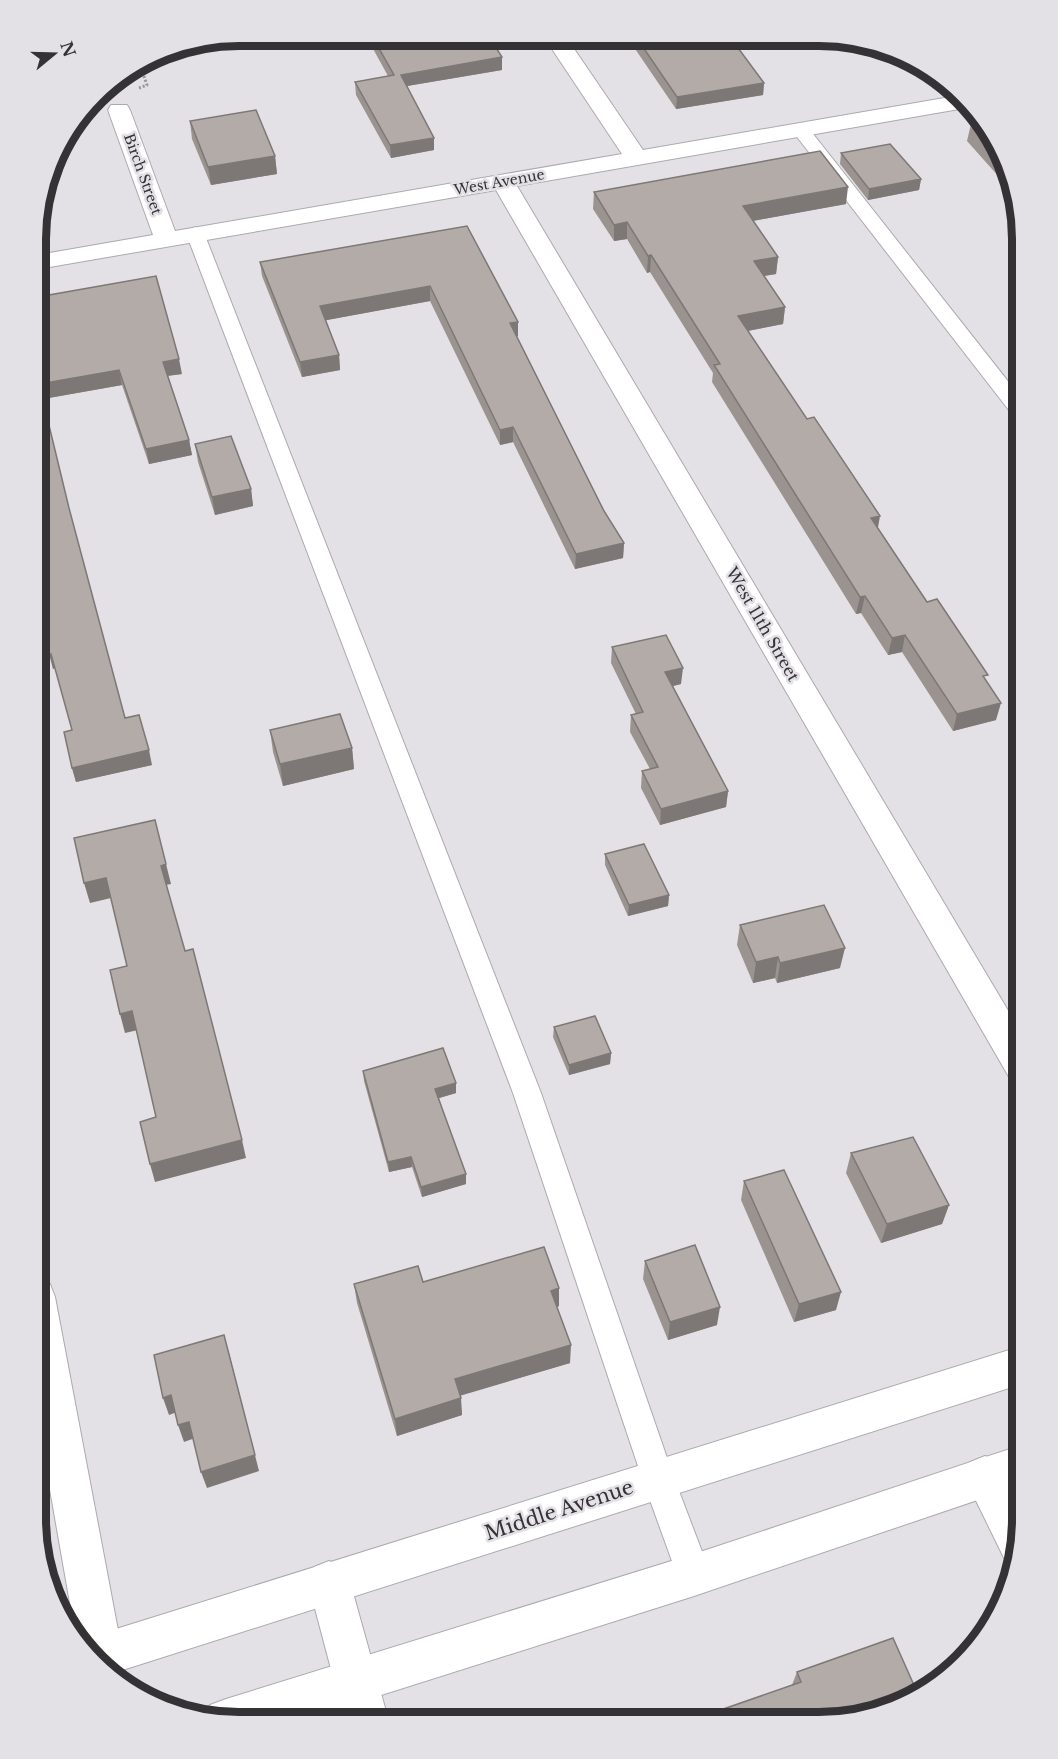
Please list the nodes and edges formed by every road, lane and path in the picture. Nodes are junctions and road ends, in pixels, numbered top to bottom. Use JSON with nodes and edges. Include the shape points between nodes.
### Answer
{"nodes":[{"id":1,"x":561,"y":46,"type":"edge"},
{"id":2,"x":143,"y":72,"type":"edge"},
{"id":3,"x":147,"y":85,"type":"dead end"},
{"id":4,"x":955,"y":103,"type":"edge"},
{"id":5,"x":119,"y":110,"type":"dead end"},
{"id":6,"x":800,"y":129,"type":"junction"},
{"id":7,"x":637,"y":159,"type":"junction"},
{"id":8,"x":503,"y":182,"type":"junction"},
{"id":9,"x":195,"y":233,"type":"junction"},
{"id":10,"x":166,"y":238,"type":"junction"},
{"id":11,"x":46,"y":260,"type":"edge"},
{"id":12,"x":1012,"y":400,"type":"edge"},
{"id":13,"x":1011,"y":1048,"type":"edge"},
{"id":14,"x":46,"y":1353,"type":"edge"},
{"id":15,"x":1011,"y":1368,"type":"edge"},
{"id":16,"x":1003,"y":1471,"type":"edge"},
{"id":17,"x":658,"y":1478,"type":"junction"},
{"id":18,"x":1011,"y":1507,"type":"edge"},
{"id":19,"x":694,"y":1575,"type":"junction"},
{"id":20,"x":329,"y":1582,"type":"junction"},
{"id":21,"x":99,"y":1651,"type":"edge"},
{"id":22,"x":104,"y":1657,"type":"edge"},
{"id":23,"x":356,"y":1680,"type":"junction"},
{"id":24,"x":255,"y":1712,"type":"edge"},
{"id":25,"x":364,"y":1712,"type":"edge"}],
"edges":[{"from":1,"to":7,"type":"street"},
{"from":2,"to":3,"type":"path"},
{"from":4,"to":6,"type":"street","name":"West Avenue"},
{"from":5,"to":10,"type":"street","name":"Birch Street"},
{"from":6,"to":7,"type":"street","name":"West Avenue"},
{"from":6,"to":12,"type":"lane"},
{"from":7,"to":8,"type":"street","name":"West Avenue"},
{"from":8,"to":9,"type":"street","name":"West Avenue"},
{"from":8,"to":13,"type":"street","name":"West 11th Street"},
{"from":9,"to":10,"type":"street","name":"West Avenue"},
{"from":9,"to":17,"type":"lane","via":[[527,1093]]},
{"from":10,"to":11,"type":"street","name":"West Avenue"},
{"from":14,"to":21,"type":"street"},
{"from":15,"to":17,"type":"street","name":"Middle Avenue"},
{"from":16,"to":18,"type":"street"},
{"from":16,"to":19,"type":"street"},
{"from":17,"to":19,"type":"lane"},
{"from":17,"to":20,"type":"street","name":"Middle Avenue"},
{"from":19,"to":23,"type":"street"},
{"from":20,"to":22,"type":"street","name":"Middle Avenue"},
{"from":20,"to":23,"type":"street"},
{"from":23,"to":24,"type":"street"},
{"from":23,"to":25,"type":"street"}]}
